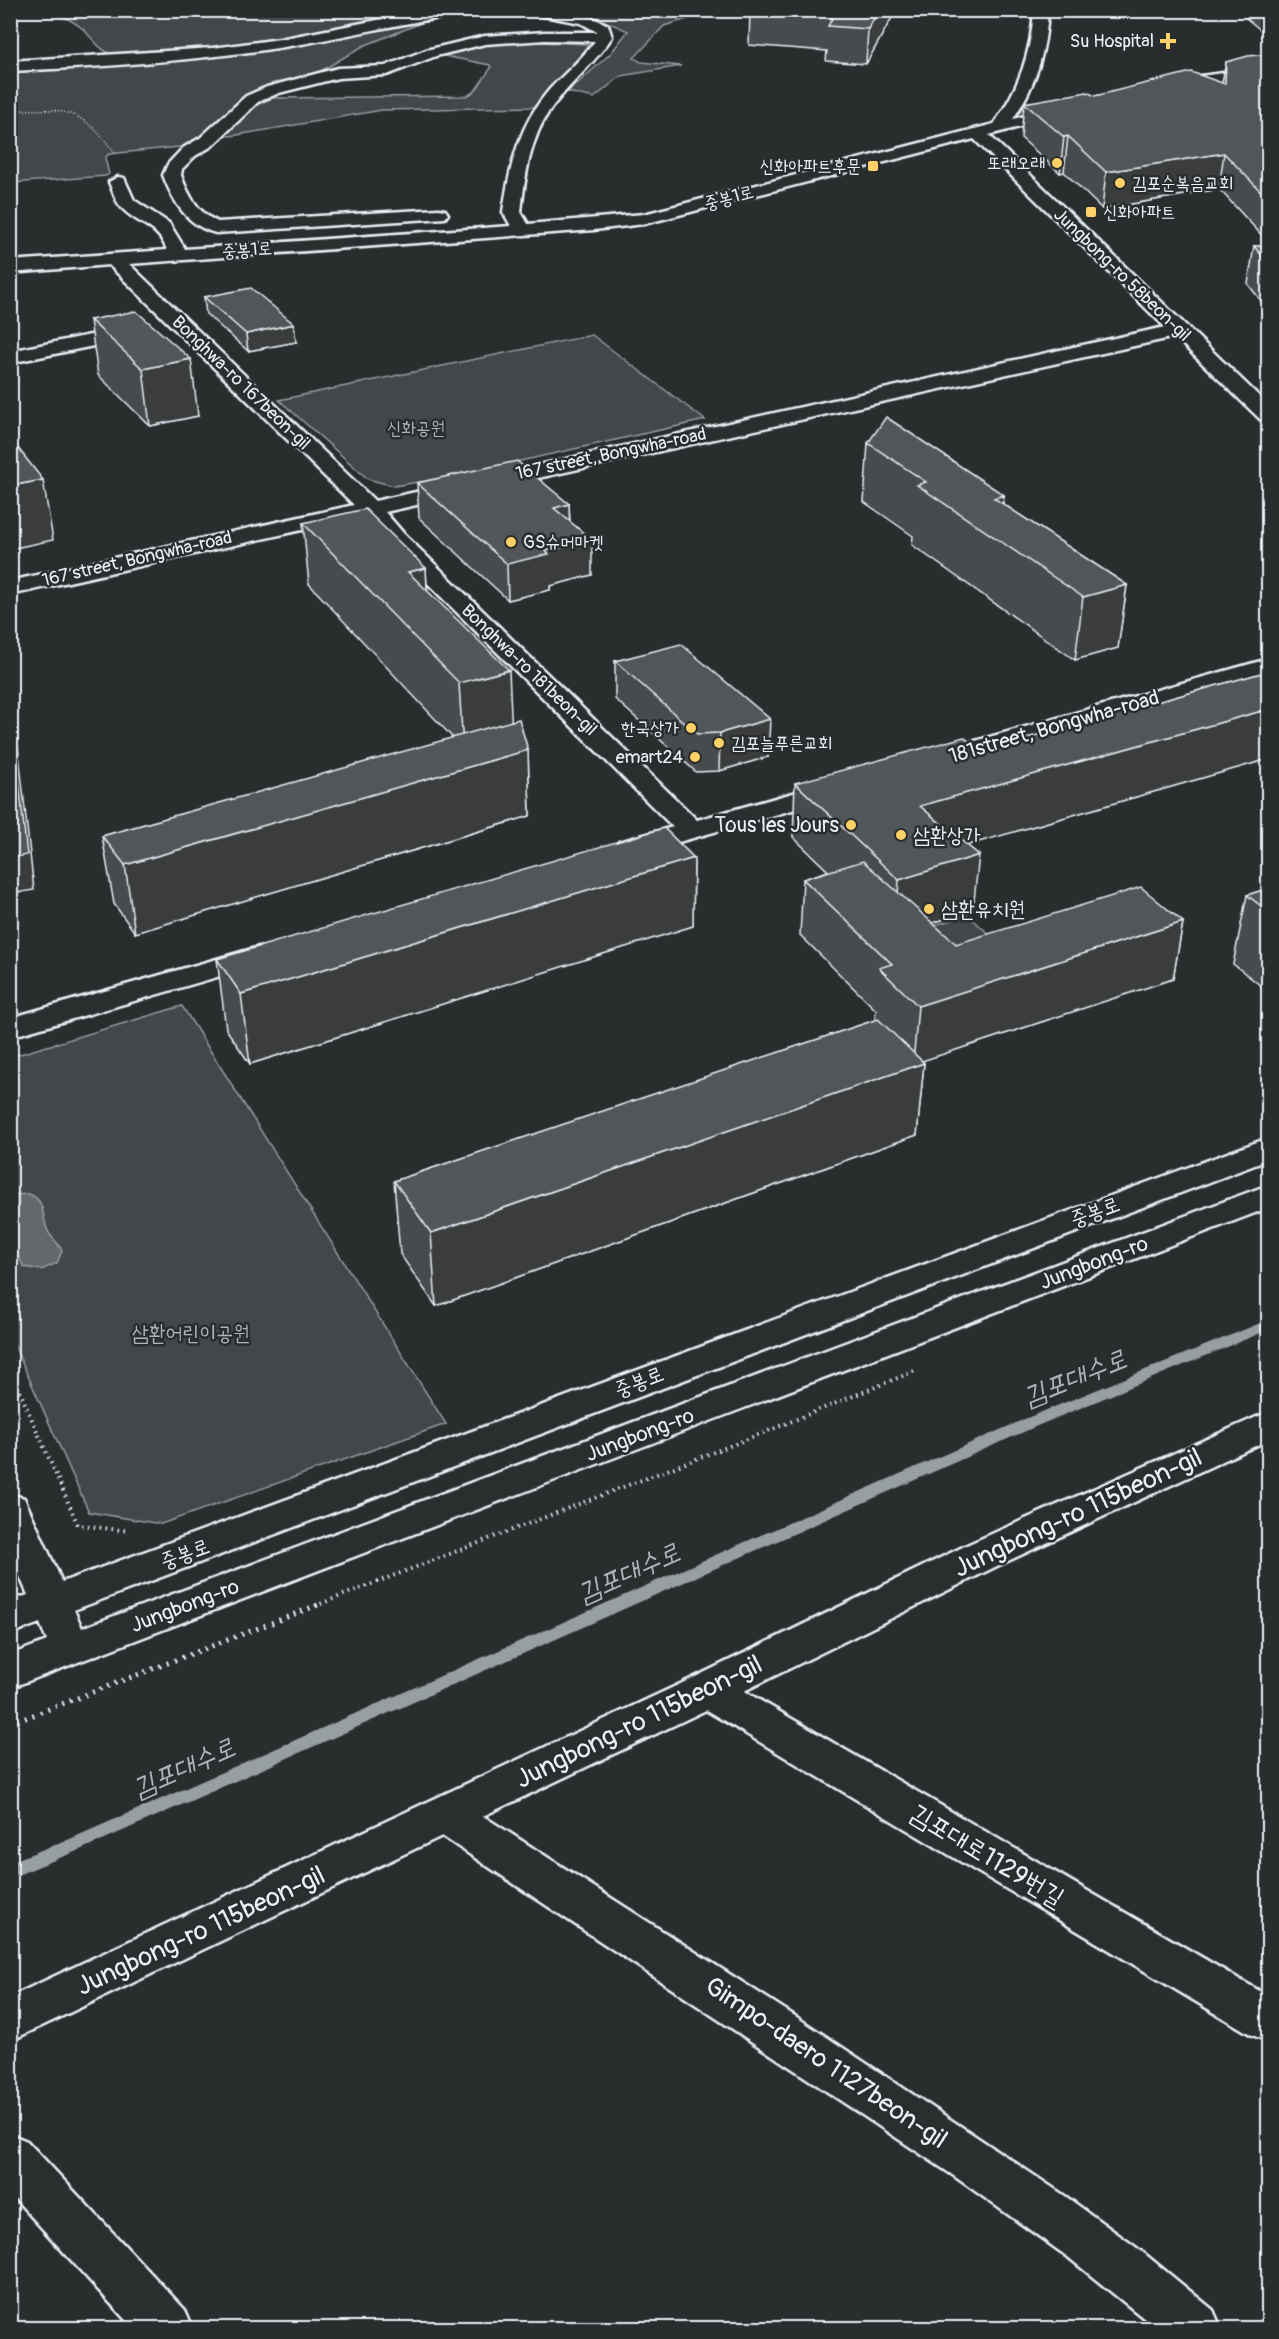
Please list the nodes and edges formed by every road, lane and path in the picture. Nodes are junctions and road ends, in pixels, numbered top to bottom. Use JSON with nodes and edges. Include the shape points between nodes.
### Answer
{"nodes":[{"id":1,"x":470,"y":10,"type":"edge"},
{"id":2,"x":533,"y":10,"type":"edge"},
{"id":3,"x":1041,"y":10,"type":"edge"},
{"id":4,"x":605,"y":37,"type":"junction"},
{"id":5,"x":10,"y":66,"type":"edge"},
{"id":6,"x":1269,"y":72,"type":"edge"},
{"id":7,"x":1142,"y":91,"type":"edge"},
{"id":8,"x":1082,"y":106,"type":"edge"},
{"id":9,"x":10,"y":111,"type":"edge"},
{"id":10,"x":999,"y":128,"type":"junction"},
{"id":11,"x":977,"y":134,"type":"junction"},
{"id":12,"x":118,"y":182,"type":"joint"},
{"id":13,"x":492,"y":212,"type":"dead end"},
{"id":14,"x":512,"y":212,"type":"junction"},
{"id":15,"x":452,"y":213,"type":"dead end"},
{"id":16,"x":523,"y":230,"type":"junction"},
{"id":17,"x":178,"y":255,"type":"junction"},
{"id":18,"x":113,"y":259,"type":"junction"},
{"id":19,"x":10,"y":267,"type":"edge"},
{"id":20,"x":179,"y":324,"type":"junction"},
{"id":21,"x":1178,"y":330,"type":"junction"},
{"id":22,"x":10,"y":357,"type":"edge"},
{"id":23,"x":1269,"y":416,"type":"edge"},
{"id":24,"x":369,"y":507,"type":"junction"},
{"id":25,"x":10,"y":588,"type":"edge"},
{"id":26,"x":1269,"y":666,"type":"edge"},
{"id":27,"x":911,"y":768,"type":"edge"},
{"id":28,"x":865,"y":781,"type":"edge"},
{"id":29,"x":692,"y":830,"type":"junction"},
{"id":30,"x":609,"y":854,"type":"edge"},
{"id":31,"x":287,"y":948,"type":"edge"},
{"id":32,"x":10,"y":1028,"type":"edge"},
{"id":33,"x":1269,"y":1148,"type":"edge"},
{"id":34,"x":1269,"y":1196,"type":"edge"},
{"id":35,"x":922,"y":1368,"type":"dead end"},
{"id":36,"x":1269,"y":1425,"type":"edge"},
{"id":37,"x":10,"y":1508,"type":"edge"},
{"id":38,"x":50,"y":1603,"type":"junction"},
{"id":39,"x":10,"y":1618,"type":"edge"},
{"id":40,"x":71,"y":1649,"type":"junction"},
{"id":41,"x":10,"y":1672,"type":"edge"},
{"id":42,"x":708,"y":1690,"type":"junction"},
{"id":43,"x":10,"y":1724,"type":"edge"},
{"id":44,"x":445,"y":1815,"type":"junction"},
{"id":45,"x":10,"y":2019,"type":"edge"},
{"id":46,"x":1269,"y":2020,"type":"edge"},
{"id":47,"x":10,"y":2157,"type":"edge"},
{"id":48,"x":167,"y":2328,"type":"edge"},
{"id":49,"x":1195,"y":2328,"type":"edge"}],
"edges":[{"from":1,"to":5,"type":"street","via":[[263,45]]},
{"from":2,"to":4,"type":"street","via":[[585,18],[603,28]]},
{"from":3,"to":10,"type":"street","via":[[1029,79],[1022,97]]},
{"from":4,"to":14,"type":"street","via":[[532,123],[525,139]]},
{"from":4,"to":15,"type":"street","via":[[536,36],[478,41],[387,70],[338,73],[273,90],[252,99],[206,142],[189,152],[172,175],[195,218],[216,228]]},
{"from":6,"to":7,"type":"street","via":[[1204,78]]},
{"from":8,"to":10,"type":"street","name":"중봉1로"},
{"from":9,"to":12,"type":"path","via":[[69,110],[97,127],[122,165],[117,173]]},
{"from":10,"to":11,"type":"street","name":"중봉1로"},
{"from":11,"to":16,"type":"street","name":"중봉1로","via":[[653,217]]},
{"from":11,"to":21,"type":"street","name":"Jungbong-ro 58beon-gil"},
{"from":12,"to":17,"type":"street","via":[[127,203],[164,226]]},
{"from":13,"to":14,"type":"street"},
{"from":14,"to":16,"type":"street"},
{"from":16,"to":17,"type":"street","name":"중봉1로"},
{"from":17,"to":18,"type":"street","name":"중봉1로"},
{"from":18,"to":19,"type":"street","name":"중봉1로"},
{"from":18,"to":20,"type":"street","name":"Bonghwa-ro 167beon-gil"},
{"from":20,"to":22,"type":"street"},
{"from":20,"to":24,"type":"street","name":"Bonghwa-ro 167beon-gil"},
{"from":21,"to":23,"type":"street","name":"Jungbong-ro 58beon-gil"},
{"from":21,"to":24,"type":"street","name":"167 street, Bongwha-road"},
{"from":24,"to":25,"type":"street","name":"167 street, Bongwha-road"},
{"from":24,"to":29,"type":"street","name":"Bonghwa-ro 181beon-gil"},
{"from":26,"to":27,"type":"street","name":"181street, Bongwha-road"},
{"from":28,"to":29,"type":"street"},
{"from":29,"to":30,"type":"street"},
{"from":31,"to":32,"type":"street"},
{"from":33,"to":38,"type":"street","name":"중봉로"},
{"from":34,"to":40,"type":"street","name":"Jungbong-ro"},
{"from":35,"to":43,"type":"path"},
{"from":36,"to":42,"type":"street","name":"Jungbong-ro 115beon-gil","via":[[983,1555]]},
{"from":37,"to":38,"type":"street"},
{"from":38,"to":39,"type":"street","name":"중봉로"},
{"from":38,"to":40,"type":"street"},
{"from":40,"to":41,"type":"street","name":"Jungbong-ro"},
{"from":42,"to":44,"type":"street","name":"Jungbong-ro 115beon-gil"},
{"from":42,"to":46,"type":"street","name":"김포대로1129번길"},
{"from":44,"to":45,"type":"street","name":"Jungbong-ro 115beon-gil"},
{"from":44,"to":49,"type":"street","name":"Gimpo-daero 1127beon-gil","via":[[739,2004],[1006,2183],[1090,2242]]},
{"from":47,"to":48,"type":"street"}]}
